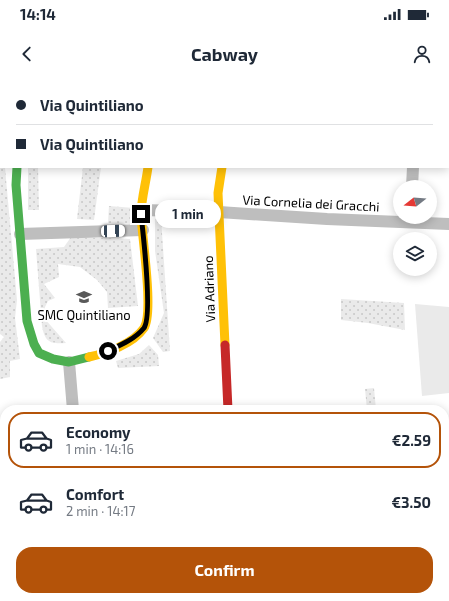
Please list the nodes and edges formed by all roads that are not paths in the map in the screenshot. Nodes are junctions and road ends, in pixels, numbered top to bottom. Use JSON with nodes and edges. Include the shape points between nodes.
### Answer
{"nodes":[{"id":1,"x":17,"y":168,"type":"edge"},
{"id":2,"x":148,"y":168,"type":"edge"},
{"id":3,"x":222,"y":168,"type":"edge"},
{"id":4,"x":413,"y":168,"type":"edge"},
{"id":5,"x":412,"y":180,"type":"edge"},
{"id":6,"x":142,"y":210,"type":"junction"},
{"id":7,"x":219,"y":212,"type":"junction"},
{"id":8,"x":393,"y":220,"type":"edge"},
{"id":9,"x":437,"y":223,"type":"edge"},
{"id":10,"x":449,"y":224,"type":"edge"},
{"id":11,"x":143,"y":230,"type":"junction"},
{"id":12,"x":20,"y":234,"type":"junction"},
{"id":13,"x":69,"y":362,"type":"junction"},
{"id":14,"x":73,"y":405,"type":"edge"},
{"id":15,"x":228,"y":405,"type":"edge"}],
"edges":[{"from":1,"to":12,"type":"street"},
{"from":2,"to":6,"type":"street"},
{"from":3,"to":7,"type":"street","name":"Via Adriano","via":[[218,193]]},
{"from":4,"to":5,"type":"street"},
{"from":6,"to":7,"type":"street","name":"Via Cornelia dei Gracchi"},
{"from":6,"to":11,"type":"street"},
{"from":7,"to":8,"type":"street","name":"Via Cornelia dei Gracchi","via":[[327,219]]},
{"from":7,"to":15,"type":"street","name":"Via Adriano"},
{"from":9,"to":10,"type":"street","name":"Via Cornelia dei Gracchi"},
{"from":11,"to":12,"type":"street"},
{"from":11,"to":13,"type":"street","via":[[148,298],[145,327],[133,339],[119,346]]},
{"from":12,"to":13,"type":"street","via":[[27,321],[34,344],[39,353]]},
{"from":13,"to":14,"type":"street"}]}
